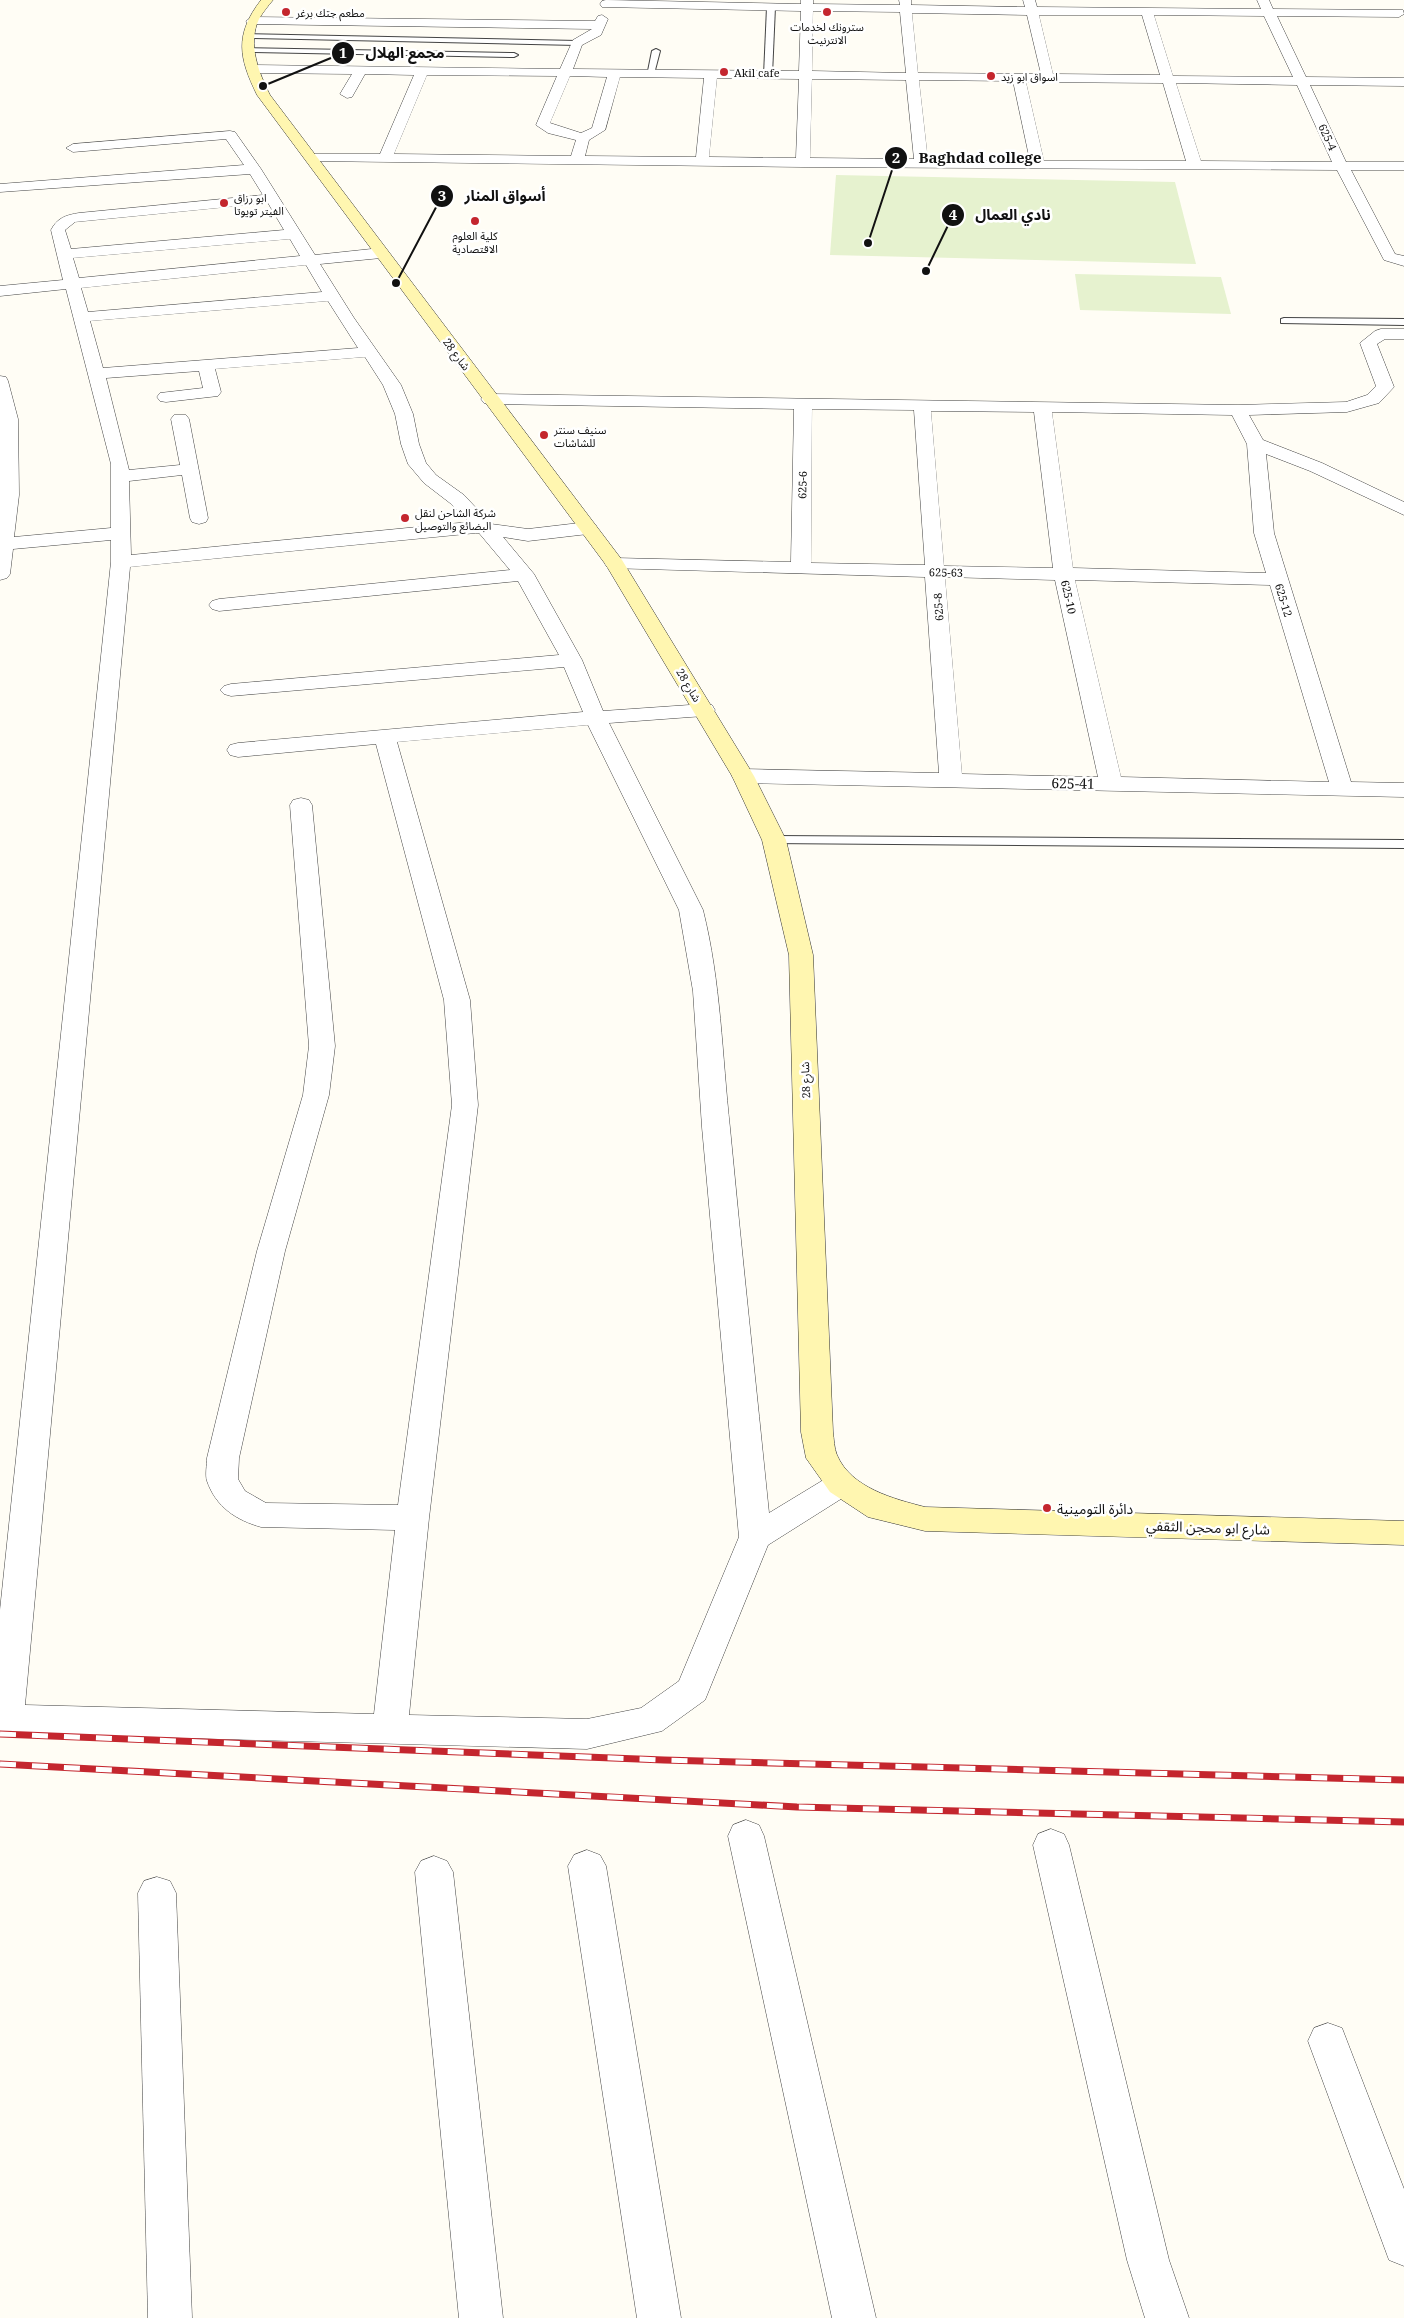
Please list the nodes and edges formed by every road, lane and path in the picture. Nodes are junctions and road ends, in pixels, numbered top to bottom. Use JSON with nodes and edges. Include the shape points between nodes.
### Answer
{"nodes":[{"id":1,"x":267,"y":0,"type":"edge"},
{"id":2,"x":1263,"y":0,"type":"edge"},
{"id":3,"x":1391,"y":0,"type":"edge"},
{"id":4,"x":606,"y":2,"type":"edge"},
{"id":5,"x":709,"y":3,"type":"edge"},
{"id":6,"x":807,"y":4,"type":"edge"},
{"id":7,"x":905,"y":4,"type":"edge"},
{"id":8,"x":1030,"y":5,"type":"edge"},
{"id":9,"x":771,"y":7,"type":"junction"},
{"id":10,"x":1147,"y":12,"type":"junction"},
{"id":11,"x":1269,"y":13,"type":"junction"},
{"id":12,"x":1402,"y":17,"type":"edge"},
{"id":13,"x":601,"y":25,"type":"junction"},
{"id":14,"x":518,"y":41,"type":"junction"},
{"id":15,"x":577,"y":43,"type":"junction"},
{"id":16,"x":250,"y":44,"type":"junction"},
{"id":17,"x":656,"y":51,"type":"dead end"},
{"id":18,"x":514,"y":55,"type":"junction"},
{"id":19,"x":360,"y":70,"type":"junction"},
{"id":20,"x":422,"y":71,"type":"junction"},
{"id":21,"x":509,"y":72,"type":"junction"},
{"id":22,"x":564,"y":73,"type":"junction"},
{"id":23,"x":615,"y":73,"type":"junction"},
{"id":24,"x":650,"y":74,"type":"junction"},
{"id":25,"x":711,"y":74,"type":"junction"},
{"id":26,"x":768,"y":75,"type":"junction"},
{"id":27,"x":805,"y":75,"type":"junction"},
{"id":28,"x":912,"y":77,"type":"junction"},
{"id":29,"x":1019,"y":78,"type":"junction"},
{"id":30,"x":1048,"y":78,"type":"junction"},
{"id":31,"x":1168,"y":80,"type":"junction"},
{"id":32,"x":1302,"y":81,"type":"junction"},
{"id":33,"x":1404,"y":82,"type":"edge"},
{"id":34,"x":347,"y":94,"type":"dead end"},
{"id":35,"x":583,"y":138,"type":"junction"},
{"id":36,"x":73,"y":148,"type":"dead end"},
{"id":37,"x":310,"y":157,"type":"junction"},
{"id":38,"x":385,"y":158,"type":"junction"},
{"id":39,"x":577,"y":160,"type":"junction"},
{"id":40,"x":702,"y":162,"type":"junction"},
{"id":41,"x":803,"y":163,"type":"junction"},
{"id":42,"x":921,"y":164,"type":"junction"},
{"id":43,"x":1038,"y":165,"type":"junction"},
{"id":44,"x":1341,"y":165,"type":"junction"},
{"id":45,"x":1196,"y":166,"type":"junction"},
{"id":46,"x":1404,"y":166,"type":"edge"},
{"id":47,"x":254,"y":169,"type":"junction"},
{"id":48,"x":0,"y":188,"type":"edge"},
{"id":49,"x":272,"y":198,"type":"junction"},
{"id":50,"x":292,"y":234,"type":"junction"},
{"id":51,"x":382,"y":253,"type":"junction"},
{"id":52,"x":64,"y":254,"type":"junction"},
{"id":53,"x":310,"y":260,"type":"junction"},
{"id":54,"x":1404,"y":261,"type":"edge"},
{"id":55,"x":72,"y":284,"type":"junction"},
{"id":56,"x":0,"y":291,"type":"edge"},
{"id":57,"x":332,"y":296,"type":"junction"},
{"id":58,"x":81,"y":317,"type":"junction"},
{"id":59,"x":1284,"y":321,"type":"dead end"},
{"id":60,"x":1404,"y":322,"type":"edge"},
{"id":61,"x":1404,"y":334,"type":"edge"},
{"id":62,"x":369,"y":352,"type":"junction"},
{"id":63,"x":206,"y":365,"type":"junction"},
{"id":64,"x":97,"y":374,"type":"junction"},
{"id":65,"x":0,"y":381,"type":"edge"},
{"id":66,"x":166,"y":397,"type":"dead end"},
{"id":67,"x":490,"y":399,"type":"junction"},
{"id":68,"x":803,"y":402,"type":"junction"},
{"id":69,"x":922,"y":404,"type":"junction"},
{"id":70,"x":1042,"y":406,"type":"junction"},
{"id":71,"x":1238,"y":410,"type":"junction"},
{"id":72,"x":180,"y":419,"type":"dead end"},
{"id":73,"x":1256,"y":444,"type":"junction"},
{"id":74,"x":190,"y":469,"type":"junction"},
{"id":75,"x":120,"y":476,"type":"junction"},
{"id":76,"x":5,"y":495,"type":"edge"},
{"id":77,"x":1404,"y":509,"type":"edge"},
{"id":78,"x":199,"y":518,"type":"dead end"},
{"id":79,"x":485,"y":528,"type":"junction"},
{"id":80,"x":588,"y":528,"type":"junction"},
{"id":81,"x":120,"y":533,"type":"junction"},
{"id":82,"x":2,"y":544,"type":"edge"},
{"id":83,"x":121,"y":562,"type":"junction"},
{"id":84,"x":615,"y":564,"type":"junction"},
{"id":85,"x":800,"y":568,"type":"junction"},
{"id":86,"x":935,"y":571,"type":"junction"},
{"id":87,"x":0,"y":574,"type":"edge"},
{"id":88,"x":524,"y":574,"type":"junction"},
{"id":89,"x":1064,"y":574,"type":"junction"},
{"id":90,"x":1278,"y":579,"type":"junction"},
{"id":91,"x":218,"y":605,"type":"dead end"},
{"id":92,"x":572,"y":660,"type":"junction"},
{"id":93,"x":232,"y":690,"type":"dead end"},
{"id":94,"x":704,"y":710,"type":"junction"},
{"id":95,"x":595,"y":716,"type":"junction"},
{"id":96,"x":385,"y":738,"type":"junction"},
{"id":97,"x":238,"y":750,"type":"dead end"},
{"id":98,"x":743,"y":776,"type":"junction"},
{"id":99,"x":951,"y":781,"type":"junction"},
{"id":100,"x":1111,"y":784,"type":"junction"},
{"id":101,"x":1342,"y":789,"type":"junction"},
{"id":102,"x":1404,"y":790,"type":"edge"},
{"id":103,"x":302,"y":805,"type":"dead end"},
{"id":104,"x":774,"y":840,"type":"junction"},
{"id":105,"x":1404,"y":844,"type":"edge"},
{"id":106,"x":841,"y":1484,"type":"junction"},
{"id":107,"x":413,"y":1518,"type":"junction"},
{"id":108,"x":1404,"y":1533,"type":"edge"},
{"id":109,"x":755,"y":1537,"type":"junction"},
{"id":110,"x":3,"y":1719,"type":"edge"},
{"id":111,"x":390,"y":1730,"type":"junction"},
{"id":112,"x":746,"y":1836,"type":"dead end"},
{"id":113,"x":1051,"y":1845,"type":"dead end"},
{"id":114,"x":587,"y":1866,"type":"dead end"},
{"id":115,"x":434,"y":1872,"type":"dead end"},
{"id":116,"x":156,"y":1893,"type":"dead end"},
{"id":117,"x":1328,"y":2041,"type":"dead end"},
{"id":118,"x":1404,"y":2245,"type":"edge"},
{"id":119,"x":170,"y":2318,"type":"edge"},
{"id":120,"x":480,"y":2318,"type":"edge"},
{"id":121,"x":659,"y":2318,"type":"edge"},
{"id":122,"x":854,"y":2318,"type":"edge"},
{"id":123,"x":1167,"y":2318,"type":"edge"}],
"edges":[{"from":1,"to":16,"type":"street"},
{"from":2,"to":11,"type":"street","name":"625-4"},
{"from":3,"to":12,"type":"street"},
{"from":4,"to":5,"type":"street"},
{"from":4,"to":13,"type":"street"},
{"from":5,"to":9,"type":"street"},
{"from":6,"to":7,"type":"street"},
{"from":6,"to":9,"type":"street"},
{"from":6,"to":27,"type":"street"},
{"from":7,"to":8,"type":"street"},
{"from":7,"to":28,"type":"street"},
{"from":8,"to":10,"type":"street"},
{"from":8,"to":30,"type":"street"},
{"from":9,"to":26,"type":"lane"},
{"from":10,"to":11,"type":"street"},
{"from":10,"to":31,"type":"street"},
{"from":11,"to":12,"type":"street"},
{"from":11,"to":32,"type":"street","name":"625-4"},
{"from":13,"to":15,"type":"street"},
{"from":13,"to":16,"type":"street"},
{"from":14,"to":15,"type":"lane"},
{"from":14,"to":16,"type":"lane"},
{"from":14,"to":18,"type":"lane"},
{"from":15,"to":22,"type":"street"},
{"from":16,"to":18,"type":"lane"},
{"from":16,"to":19,"type":"street"},
{"from":16,"to":37,"type":"street","name":"شارع 28","via":[[265,97]]},
{"from":17,"to":24,"type":"lane"},
{"from":18,"to":21,"type":"lane"},
{"from":19,"to":20,"type":"street"},
{"from":19,"to":34,"type":"street"},
{"from":20,"to":21,"type":"street"},
{"from":20,"to":38,"type":"street"},
{"from":21,"to":22,"type":"street"},
{"from":22,"to":23,"type":"street"},
{"from":22,"to":35,"type":"street","via":[[543,125]]},
{"from":23,"to":24,"type":"street"},
{"from":23,"to":35,"type":"street","via":[[598,130]]},
{"from":24,"to":25,"type":"street"},
{"from":25,"to":26,"type":"street"},
{"from":25,"to":40,"type":"street"},
{"from":26,"to":27,"type":"street"},
{"from":27,"to":28,"type":"street"},
{"from":27,"to":41,"type":"street"},
{"from":28,"to":29,"type":"street"},
{"from":28,"to":42,"type":"street"},
{"from":29,"to":30,"type":"street"},
{"from":29,"to":43,"type":"street"},
{"from":30,"to":31,"type":"street"},
{"from":31,"to":32,"type":"street"},
{"from":31,"to":45,"type":"street"},
{"from":32,"to":33,"type":"street"},
{"from":32,"to":44,"type":"street","name":"625-4"},
{"from":35,"to":39,"type":"street"},
{"from":36,"to":47,"type":"street","via":[[230,135]]},
{"from":37,"to":38,"type":"street"},
{"from":37,"to":51,"type":"street","name":"شارع 28"},
{"from":38,"to":39,"type":"street"},
{"from":39,"to":40,"type":"street"},
{"from":40,"to":41,"type":"street"},
{"from":41,"to":42,"type":"street"},
{"from":42,"to":43,"type":"street"},
{"from":43,"to":45,"type":"street"},
{"from":44,"to":45,"type":"street"},
{"from":44,"to":46,"type":"street"},
{"from":44,"to":54,"type":"street","name":"625-4","via":[[1389,257]]},
{"from":47,"to":48,"type":"street"},
{"from":47,"to":49,"type":"street"},
{"from":49,"to":50,"type":"street"},
{"from":49,"to":52,"type":"street","via":[[68,219],[60,224],[58,230]]},
{"from":50,"to":52,"type":"street"},
{"from":50,"to":53,"type":"street"},
{"from":51,"to":53,"type":"street"},
{"from":51,"to":67,"type":"street","name":"شارع 28"},
{"from":52,"to":55,"type":"street"},
{"from":53,"to":55,"type":"street"},
{"from":53,"to":57,"type":"street"},
{"from":55,"to":56,"type":"street"},
{"from":55,"to":58,"type":"street"},
{"from":57,"to":58,"type":"street"},
{"from":57,"to":62,"type":"street"},
{"from":58,"to":64,"type":"street"},
{"from":59,"to":60,"type":"lane"},
{"from":61,"to":71,"type":"street","via":[[1382,334],[1368,343],[1385,387],[1373,399],[1347,407]]},
{"from":62,"to":63,"type":"street"},
{"from":62,"to":79,"type":"street","via":[[392,386],[404,414],[417,464]]},
{"from":63,"to":64,"type":"street"},
{"from":63,"to":66,"type":"street","via":[[212,392]]},
{"from":64,"to":75,"type":"street","via":[[120,464]]},
{"from":65,"to":76,"type":"street","via":[[9,419]]},
{"from":67,"to":68,"type":"street"},
{"from":67,"to":80,"type":"street","name":"شارع 28"},
{"from":68,"to":69,"type":"street"},
{"from":68,"to":85,"type":"street","name":"625-6"},
{"from":69,"to":70,"type":"street"},
{"from":69,"to":86,"type":"street","name":"625-8"},
{"from":70,"to":71,"type":"street"},
{"from":70,"to":89,"type":"street","name":"625-10"},
{"from":71,"to":73,"type":"street","name":"625-12"},
{"from":72,"to":74,"type":"street"},
{"from":73,"to":77,"type":"street","via":[[1316,467]]},
{"from":73,"to":90,"type":"street","name":"625-12","via":[[1264,533]]},
{"from":74,"to":75,"type":"street"},
{"from":74,"to":78,"type":"street"},
{"from":75,"to":81,"type":"street"},
{"from":76,"to":82,"type":"street"},
{"from":79,"to":80,"type":"street","via":[[528,535]]},
{"from":79,"to":83,"type":"street"},
{"from":79,"to":88,"type":"street"},
{"from":80,"to":84,"type":"street","name":"شارع 28"},
{"from":81,"to":82,"type":"street"},
{"from":81,"to":83,"type":"street"},
{"from":82,"to":87,"type":"street"},
{"from":83,"to":110,"type":"street"},
{"from":84,"to":85,"type":"street","name":"625-63"},
{"from":84,"to":94,"type":"street","name":"شارع 28"},
{"from":85,"to":86,"type":"street","name":"625-63"},
{"from":86,"to":89,"type":"street","name":"625-63"},
{"from":86,"to":99,"type":"street","name":"625-8"},
{"from":88,"to":91,"type":"street"},
{"from":88,"to":92,"type":"street"},
{"from":89,"to":90,"type":"street","name":"625-63"},
{"from":89,"to":100,"type":"street","name":"625-10"},
{"from":90,"to":101,"type":"street","name":"625-12"},
{"from":92,"to":93,"type":"street"},
{"from":92,"to":95,"type":"street"},
{"from":94,"to":95,"type":"street"},
{"from":94,"to":98,"type":"street","name":"شارع 28"},
{"from":95,"to":96,"type":"street"},
{"from":95,"to":109,"type":"street","via":[[692,910],[701,944]]},
{"from":96,"to":97,"type":"street"},
{"from":96,"to":107,"type":"street","via":[[457,1000],[465,1105]]},
{"from":98,"to":99,"type":"street","name":"625-41"},
{"from":98,"to":104,"type":"street","name":"شارع 28"},
{"from":99,"to":100,"type":"street","name":"625-41"},
{"from":100,"to":101,"type":"street","name":"625-41"},
{"from":101,"to":102,"type":"street","name":"625-41"},
{"from":103,"to":107,"type":"street","via":[[322,1046],[316,1095],[271,1251],[223,1458],[222,1480],[234,1500],[261,1515]]},
{"from":104,"to":105,"type":"lane"},
{"from":104,"to":106,"type":"street","name":"شارع 28","via":[[801,955],[817,1432],[822,1458]]},
{"from":106,"to":108,"type":"street","name":"شارع ابو محجن الثقفي","via":[[879,1508],[925,1519]]},
{"from":106,"to":109,"type":"street"},
{"from":107,"to":111,"type":"street"},
{"from":109,"to":111,"type":"street","via":[[693,1690],[650,1721],[587,1734]]},
{"from":110,"to":111,"type":"street"},
{"from":112,"to":122,"type":"street"},
{"from":113,"to":123,"type":"street","via":[[1148,2260]]},
{"from":114,"to":121,"type":"street"},
{"from":115,"to":120,"type":"street"},
{"from":116,"to":119,"type":"street"},
{"from":117,"to":118,"type":"street"}]}
